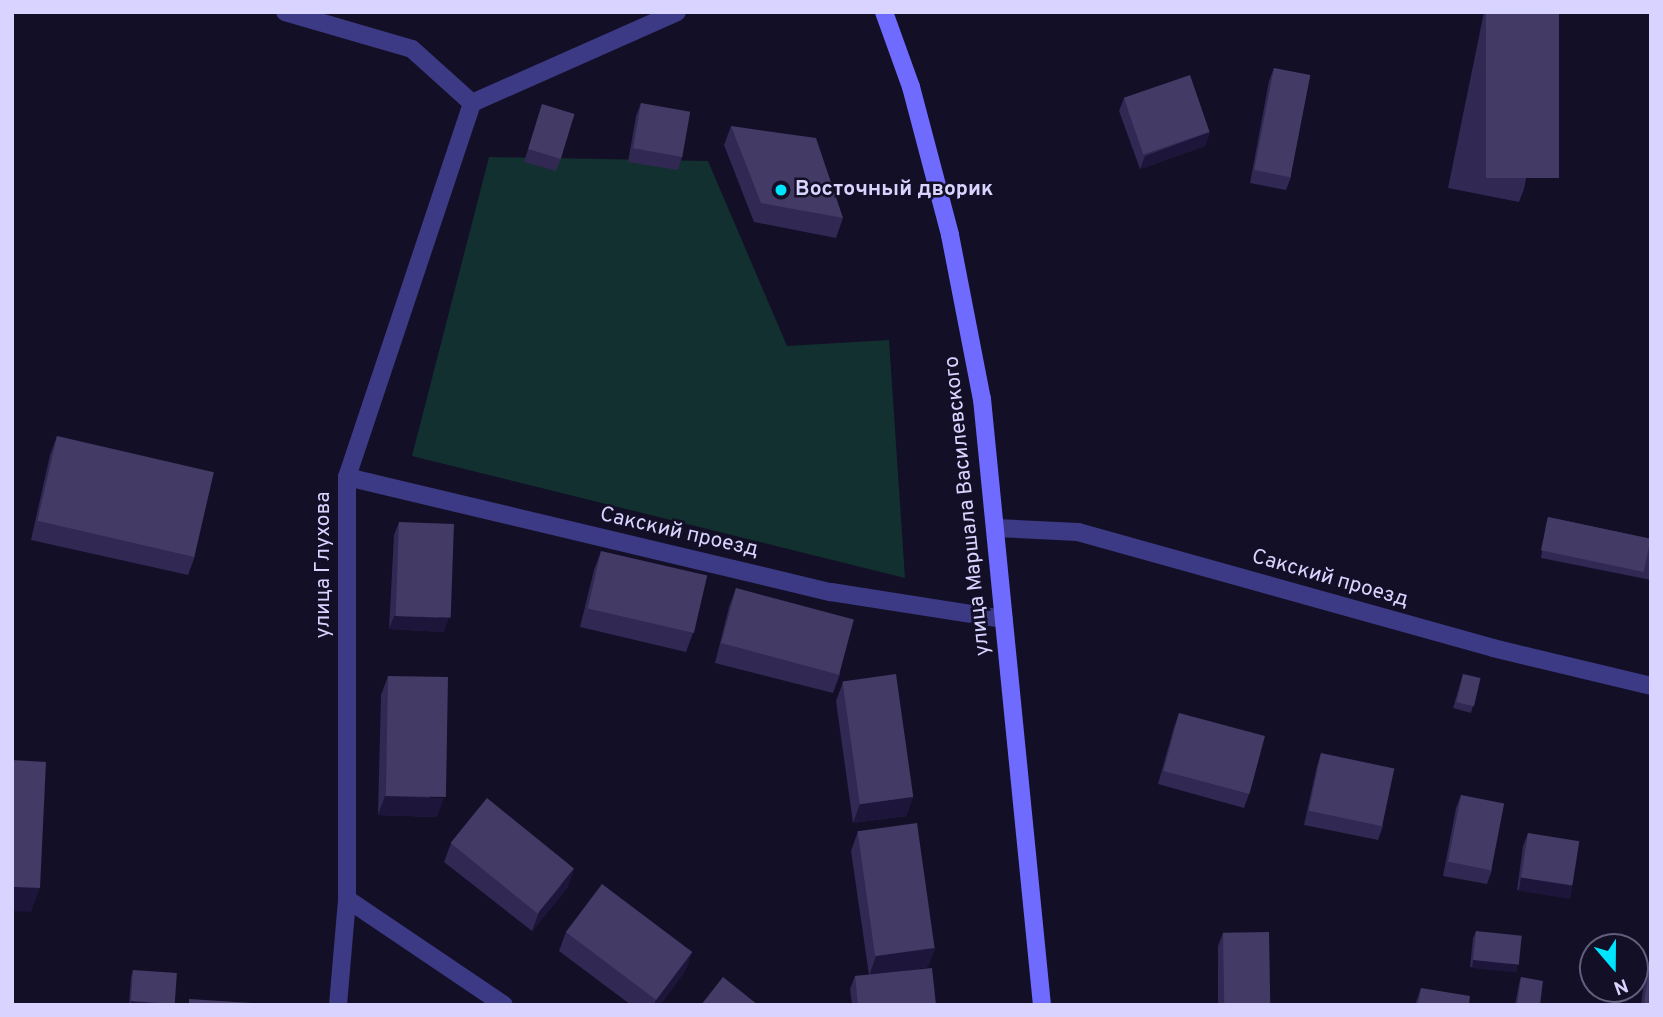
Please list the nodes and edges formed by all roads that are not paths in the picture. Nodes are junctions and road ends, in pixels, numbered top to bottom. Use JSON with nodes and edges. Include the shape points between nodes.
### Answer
{"nodes":[{"id":1,"x":285,"y":12,"type":"edge"},
{"id":2,"x":677,"y":12,"type":"edge"},
{"id":3,"x":884,"y":12,"type":"edge"},
{"id":4,"x":472,"y":103,"type":"junction"},
{"id":5,"x":347,"y":477,"type":"junction"},
{"id":6,"x":996,"y":527,"type":"junction"},
{"id":7,"x":1003,"y":619,"type":"junction"},
{"id":8,"x":1651,"y":686,"type":"edge"},
{"id":9,"x":347,"y":899,"type":"junction"},
{"id":10,"x":338,"y":1005,"type":"edge"},
{"id":11,"x":504,"y":1005,"type":"edge"},
{"id":12,"x":1042,"y":1005,"type":"edge"}],
"edges":[{"from":1,"to":4,"type":"street","via":[[412,50]]},
{"from":2,"to":4,"type":"street"},
{"from":3,"to":6,"type":"main road","name":"улица Маршала Василевского","via":[[911,87],[950,235],[982,399]]},
{"from":4,"to":5,"type":"street","name":"улица Глухова"},
{"from":5,"to":7,"type":"street","name":"Сакский проезд","via":[[831,592]]},
{"from":5,"to":9,"type":"street","name":"улица Глухова"},
{"from":6,"to":7,"type":"main road","name":"улица Маршала Василевского"},
{"from":6,"to":8,"type":"street","name":"Сакский проезд","via":[[1078,532],[1493,648]]},
{"from":7,"to":12,"type":"main road","name":"улица Маршала Василевского"},
{"from":9,"to":10,"type":"street","name":"улица Глухова"},
{"from":9,"to":11,"type":"street"}]}
